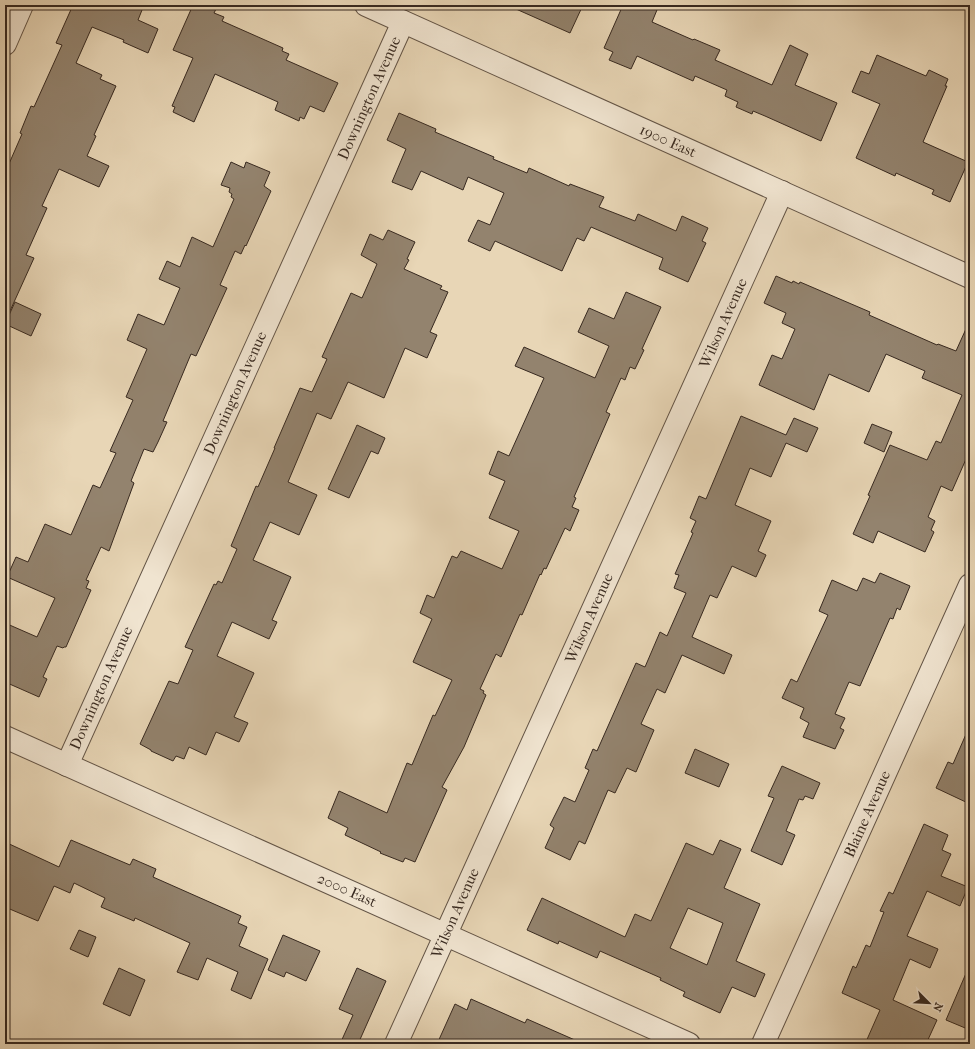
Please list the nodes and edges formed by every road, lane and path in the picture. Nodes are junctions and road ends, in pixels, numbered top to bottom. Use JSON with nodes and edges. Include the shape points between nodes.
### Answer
{"nodes":[{"id":1,"x":22,"y":5,"type":"edge"},
{"id":2,"x":366,"y":5,"type":"edge"},
{"id":3,"x":403,"y":22,"type":"junction"},
{"id":4,"x":5,"y":44,"type":"edge"},
{"id":5,"x":782,"y":192,"type":"junction"},
{"id":6,"x":970,"y":277,"type":"edge"},
{"id":7,"x":970,"y":585,"type":"edge"},
{"id":8,"x":5,"y":737,"type":"edge"},
{"id":9,"x":67,"y":765,"type":"junction"},
{"id":10,"x":446,"y":935,"type":"junction"},
{"id":11,"x":396,"y":1044,"type":"edge"},
{"id":12,"x":689,"y":1044,"type":"edge"},
{"id":13,"x":763,"y":1044,"type":"edge"}],
"edges":[{"from":1,"to":4,"type":"street"},
{"from":2,"to":3,"type":"street","name":"1900 East"},
{"from":3,"to":5,"type":"street","name":"1900 East"},
{"from":3,"to":9,"type":"street","name":"Downington Avenue"},
{"from":5,"to":6,"type":"street","name":"1900 East"},
{"from":5,"to":10,"type":"street","name":"Wilson Avenue"},
{"from":7,"to":13,"type":"street","name":"Blaine Avenue"},
{"from":8,"to":9,"type":"street","name":"2000 East"},
{"from":9,"to":10,"type":"street","name":"2000 East"},
{"from":10,"to":11,"type":"street","name":"Wilson Avenue"},
{"from":10,"to":12,"type":"street","name":"2000 East"}]}
